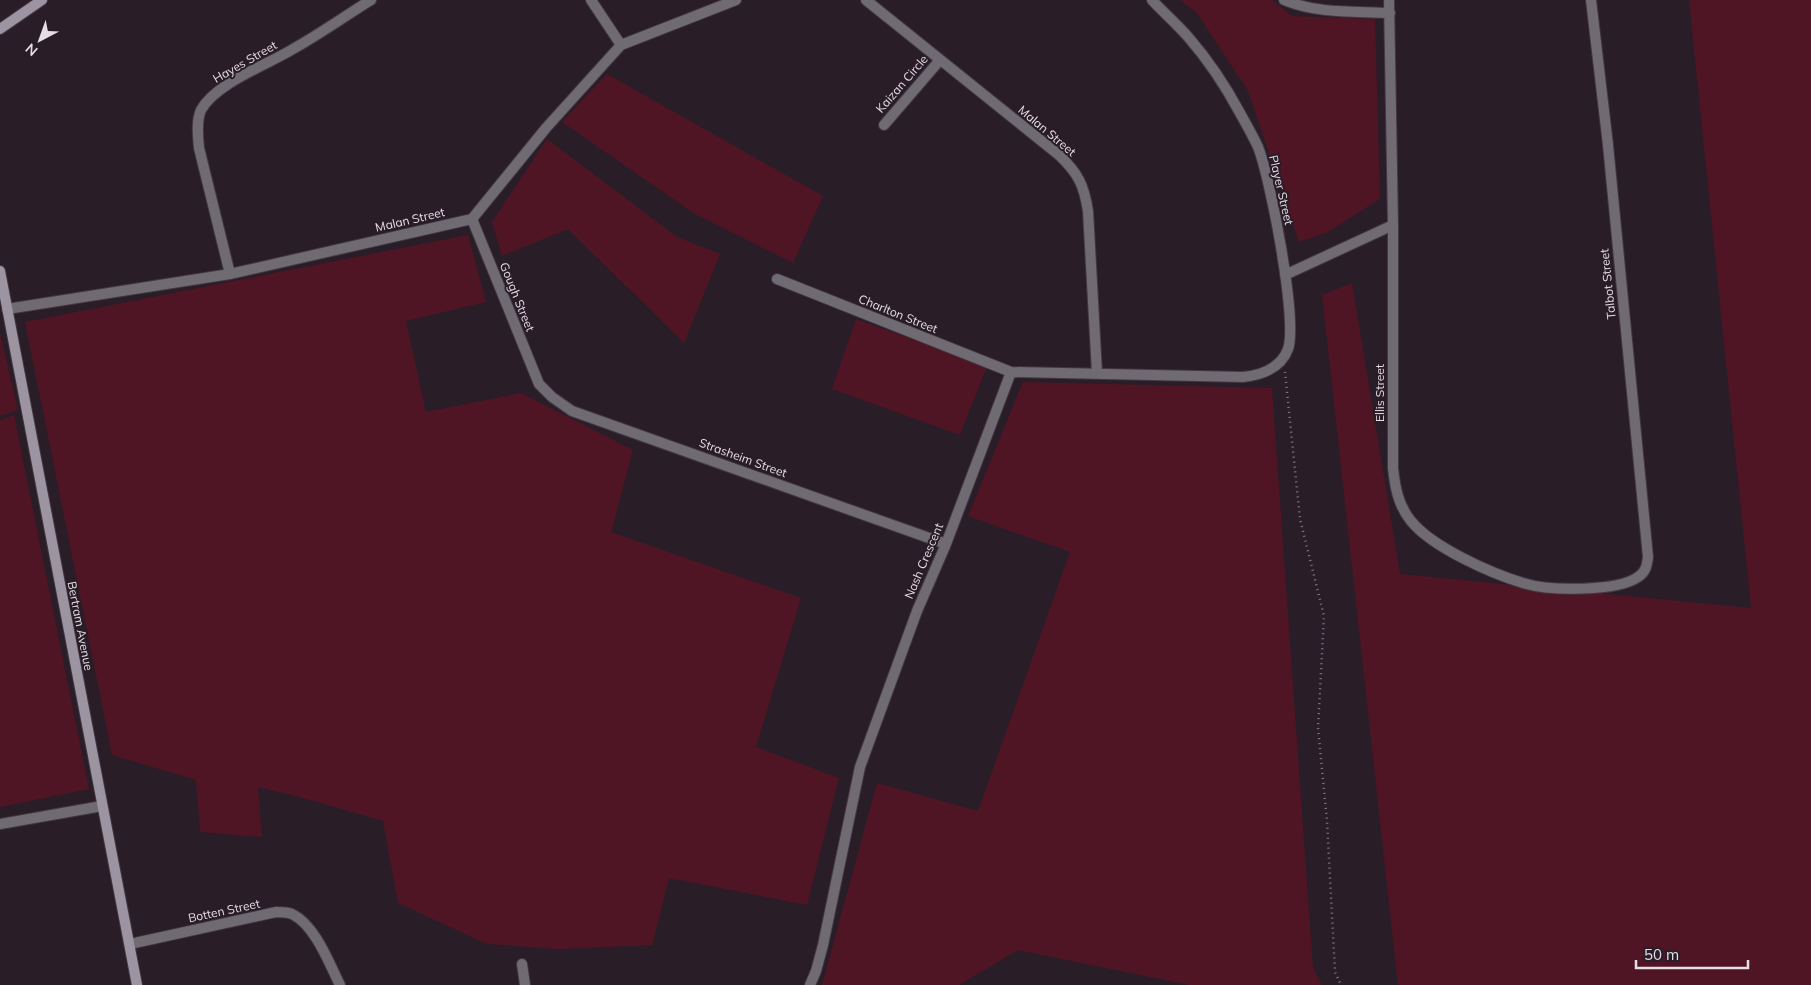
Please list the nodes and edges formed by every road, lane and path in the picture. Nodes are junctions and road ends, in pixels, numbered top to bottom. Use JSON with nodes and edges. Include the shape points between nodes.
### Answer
{"nodes":[{"id":1,"x":42,"y":0,"type":"edge"},
{"id":2,"x":372,"y":0,"type":"edge"},
{"id":3,"x":591,"y":0,"type":"edge"},
{"id":4,"x":736,"y":0,"type":"edge"},
{"id":5,"x":866,"y":0,"type":"edge"},
{"id":6,"x":1152,"y":0,"type":"edge"},
{"id":7,"x":1284,"y":0,"type":"edge"},
{"id":8,"x":1390,"y":0,"type":"edge"},
{"id":9,"x":1591,"y":0,"type":"edge"},
{"id":10,"x":1390,"y":13,"type":"junction"},
{"id":11,"x":0,"y":29,"type":"edge"},
{"id":12,"x":621,"y":45,"type":"junction"},
{"id":13,"x":940,"y":60,"type":"junction"},
{"id":14,"x":884,"y":125,"type":"dead end"},
{"id":15,"x":472,"y":219,"type":"junction"},
{"id":16,"x":1393,"y":226,"type":"junction"},
{"id":17,"x":0,"y":271,"type":"edge"},
{"id":18,"x":230,"y":274,"type":"junction"},
{"id":19,"x":1285,"y":275,"type":"junction"},
{"id":20,"x":776,"y":279,"type":"dead end"},
{"id":21,"x":7,"y":308,"type":"junction"},
{"id":22,"x":1284,"y":358,"type":"junction"},
{"id":23,"x":1011,"y":372,"type":"junction"},
{"id":24,"x":1098,"y":374,"type":"junction"},
{"id":25,"x":538,"y":384,"type":"joint"},
{"id":26,"x":946,"y":544,"type":"junction"},
{"id":27,"x":1646,"y":566,"type":"joint"},
{"id":28,"x":102,"y":806,"type":"junction"},
{"id":29,"x":0,"y":824,"type":"edge"},
{"id":30,"x":130,"y":944,"type":"junction"},
{"id":31,"x":522,"y":964,"type":"dead end"},
{"id":32,"x":137,"y":985,"type":"edge"},
{"id":33,"x":340,"y":985,"type":"edge"},
{"id":34,"x":525,"y":985,"type":"edge"},
{"id":35,"x":810,"y":985,"type":"edge"},
{"id":36,"x":1341,"y":985,"type":"edge"}],
"edges":[{"from":1,"to":11,"type":"street"},
{"from":2,"to":18,"type":"street","name":"Hayes Street","via":[[292,50],[222,88],[208,99],[200,112],[199,148]]},
{"from":3,"to":12,"type":"street"},
{"from":4,"to":12,"type":"street"},
{"from":5,"to":13,"type":"street","name":"Malan Street"},
{"from":6,"to":19,"type":"street","name":"Player Street","via":[[1210,64],[1258,148],[1269,186]]},
{"from":7,"to":10,"type":"street","via":[[1315,9]]},
{"from":8,"to":10,"type":"street","name":"Ellis Street"},
{"from":9,"to":27,"type":"street","name":"Talbot Street","via":[[1610,165],[1647,547]]},
{"from":10,"to":16,"type":"street","name":"Ellis Street"},
{"from":12,"to":15,"type":"street","via":[[546,128]]},
{"from":13,"to":14,"type":"street","name":"Kaizan Circle"},
{"from":13,"to":24,"type":"street","name":"Malan Street","via":[[1059,155],[1080,179],[1088,211]]},
{"from":15,"to":18,"type":"street","name":"Malan Street"},
{"from":15,"to":25,"type":"street","name":"Gough Street"},
{"from":16,"to":19,"type":"street"},
{"from":16,"to":27,"type":"street","name":"Ellis Street","via":[[1393,468],[1395,489],[1409,519],[1420,532],[1441,546],[1524,584],[1573,588],[1618,586],[1639,577]]},
{"from":17,"to":21,"type":"street","name":"Bertram Avenue"},
{"from":18,"to":21,"type":"street","name":"Malan Street"},
{"from":19,"to":22,"type":"street","name":"Player Street","via":[[1291,325],[1289,348]]},
{"from":20,"to":23,"type":"street","name":"Charlton Street"},
{"from":21,"to":28,"type":"street","name":"Bertram Avenue"},
{"from":22,"to":24,"type":"street","via":[[1265,372],[1243,377]]},
{"from":22,"to":36,"type":"path","via":[[1300,520],[1324,616],[1318,728],[1327,821],[1335,972]]},
{"from":23,"to":24,"type":"street"},
{"from":23,"to":26,"type":"street","name":"Nash Crescent"},
{"from":25,"to":26,"type":"street","name":"Strasheim Street","via":[[572,411]]},
{"from":26,"to":35,"type":"street","name":"Nash Crescent","via":[[917,611],[860,768],[824,945]]},
{"from":28,"to":29,"type":"street"},
{"from":28,"to":30,"type":"street","name":"Bertram Avenue"},
{"from":30,"to":32,"type":"street","name":"Bertram Avenue"},
{"from":30,"to":33,"type":"street","name":"Botten Street","via":[[276,912],[290,913],[302,921],[314,936]]},
{"from":31,"to":34,"type":"street"}]}
